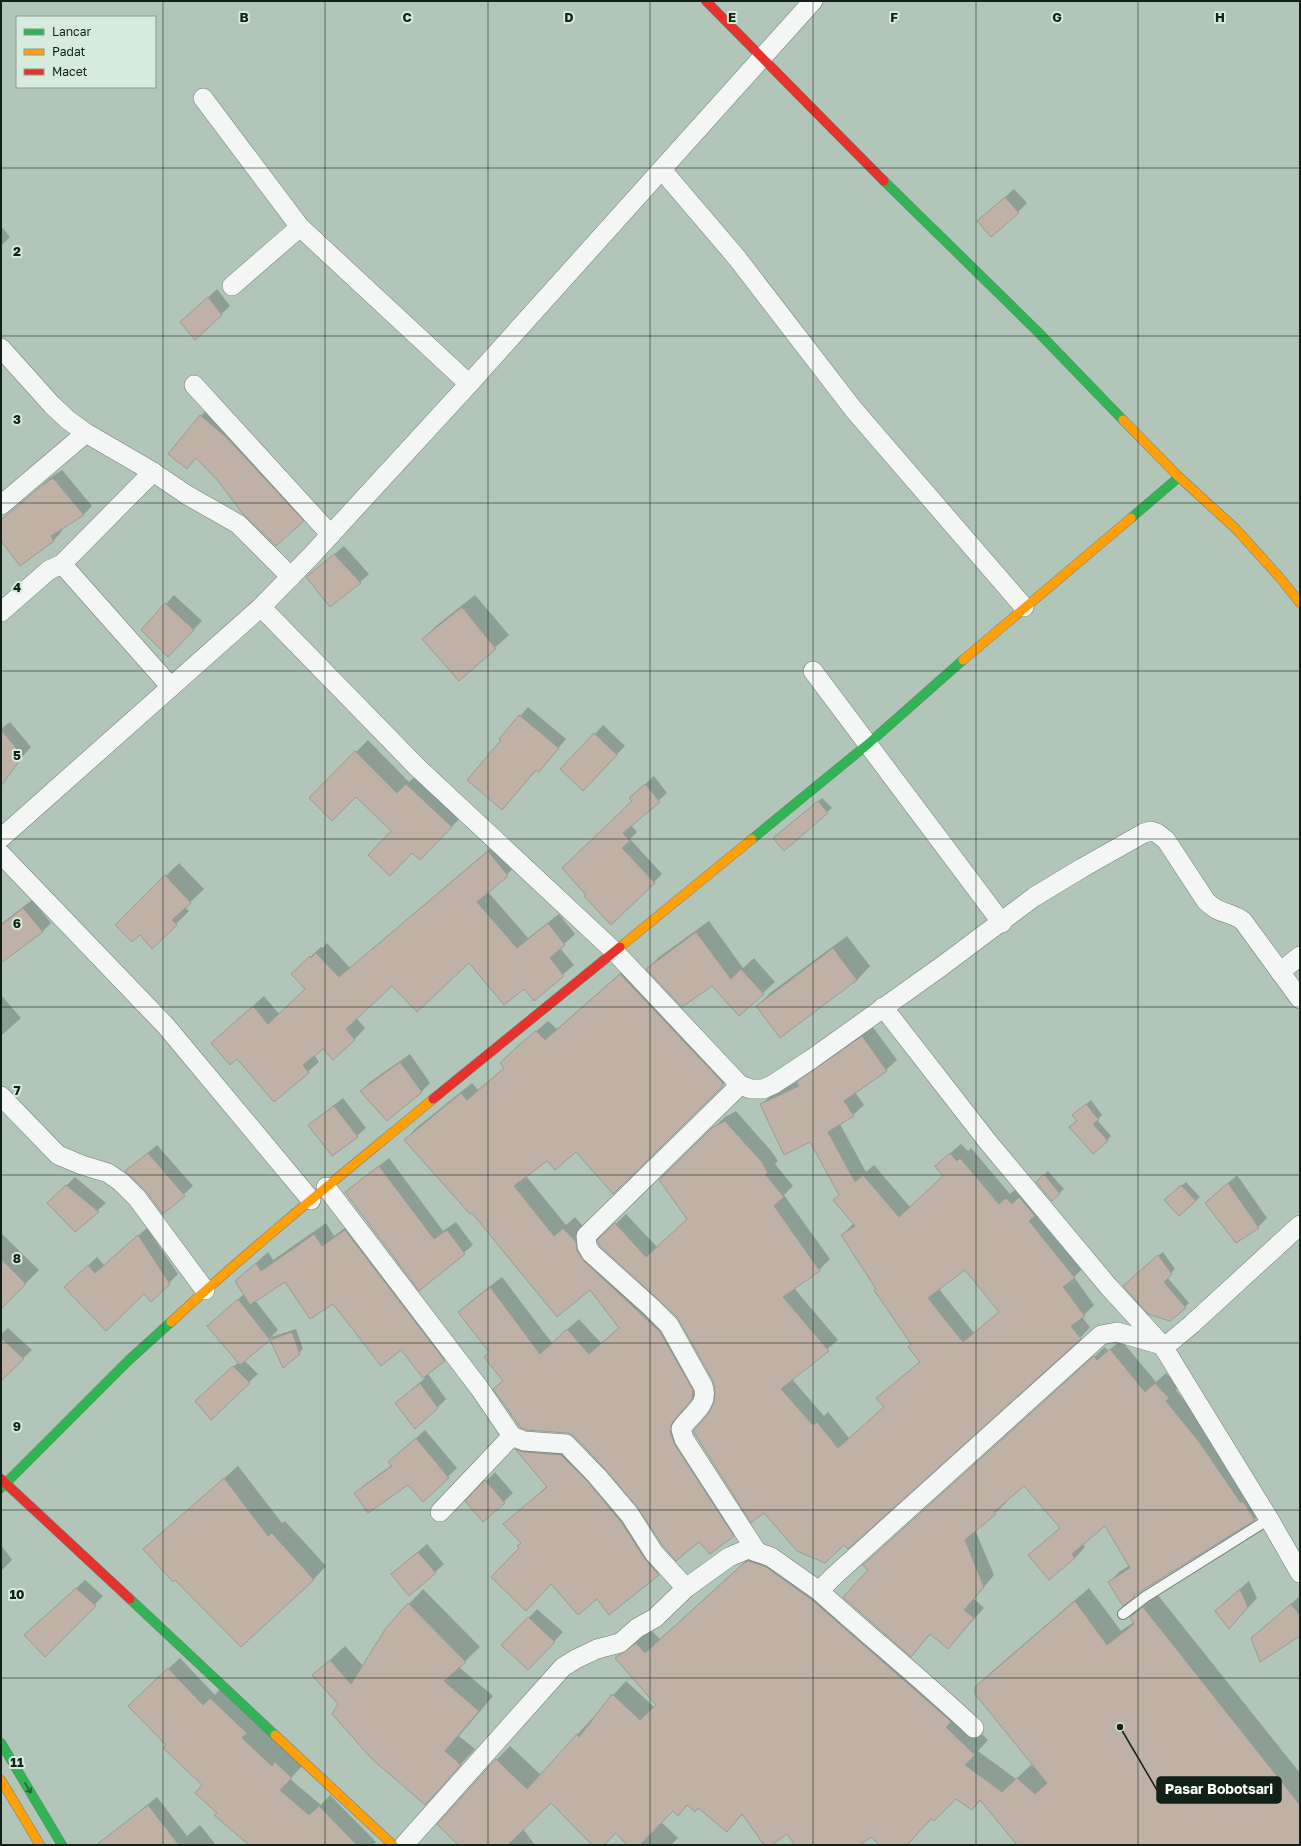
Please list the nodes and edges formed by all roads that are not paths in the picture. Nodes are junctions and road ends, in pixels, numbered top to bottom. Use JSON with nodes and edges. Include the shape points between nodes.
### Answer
{"nodes":[{"id":1,"x":706,"y":1,"type":"edge"},
{"id":2,"x":813,"y":1,"type":"edge"},
{"id":3,"x":762,"y":59,"type":"junction"},
{"id":4,"x":203,"y":98,"type":"dead end"},
{"id":5,"x":662,"y":170,"type":"junction"},
{"id":6,"x":300,"y":227,"type":"junction"},
{"id":7,"x":232,"y":286,"type":"dead end"},
{"id":8,"x":1,"y":348,"type":"edge"},
{"id":9,"x":469,"y":384,"type":"junction"},
{"id":10,"x":194,"y":386,"type":"dead end"},
{"id":11,"x":86,"y":433,"type":"junction"},
{"id":12,"x":153,"y":472,"type":"junction"},
{"id":13,"x":1178,"y":477,"type":"junction"},
{"id":14,"x":1,"y":505,"type":"edge"},
{"id":15,"x":330,"y":535,"type":"junction"},
{"id":16,"x":62,"y":564,"type":"junction"},
{"id":17,"x":291,"y":577,"type":"junction"},
{"id":18,"x":1300,"y":603,"type":"edge"},
{"id":19,"x":261,"y":607,"type":"junction"},
{"id":20,"x":1024,"y":607,"type":"junction"},
{"id":21,"x":1,"y":612,"type":"edge"},
{"id":22,"x":813,"y":671,"type":"dead end"},
{"id":23,"x":171,"y":686,"type":"junction"},
{"id":24,"x":868,"y":744,"type":"junction"},
{"id":25,"x":1,"y":838,"type":"edge"},
{"id":26,"x":1,"y":854,"type":"edge"},
{"id":27,"x":1002,"y":923,"type":"junction"},
{"id":28,"x":615,"y":952,"type":"junction"},
{"id":29,"x":1300,"y":956,"type":"edge"},
{"id":30,"x":1280,"y":972,"type":"junction"},
{"id":31,"x":1300,"y":999,"type":"edge"},
{"id":32,"x":884,"y":1008,"type":"junction"},
{"id":33,"x":740,"y":1085,"type":"junction"},
{"id":34,"x":1,"y":1096,"type":"edge"},
{"id":35,"x":326,"y":1188,"type":"junction"},
{"id":36,"x":311,"y":1200,"type":"junction"},
{"id":37,"x":1300,"y":1225,"type":"edge"},
{"id":38,"x":205,"y":1290,"type":"junction"},
{"id":39,"x":1162,"y":1345,"type":"junction"},
{"id":40,"x":512,"y":1436,"type":"junction"},
{"id":41,"x":3,"y":1484,"type":"edge"},
{"id":42,"x":440,"y":1512,"type":"dead end"},
{"id":43,"x":1269,"y":1519,"type":"junction"},
{"id":44,"x":757,"y":1552,"type":"junction"},
{"id":45,"x":1300,"y":1573,"type":"edge"},
{"id":46,"x":686,"y":1588,"type":"junction"},
{"id":47,"x":818,"y":1591,"type":"junction"},
{"id":48,"x":1124,"y":1614,"type":"dead end"},
{"id":49,"x":974,"y":1728,"type":"dead end"},
{"id":50,"x":1,"y":1743,"type":"edge"},
{"id":51,"x":1,"y":1780,"type":"edge"},
{"id":52,"x":40,"y":1845,"type":"edge"},
{"id":53,"x":62,"y":1845,"type":"edge"},
{"id":54,"x":393,"y":1845,"type":"edge"},
{"id":55,"x":404,"y":1845,"type":"edge"}],
"edges":[{"from":1,"to":3,"type":"street"},
{"from":2,"to":3,"type":"street"},
{"from":3,"to":5,"type":"street"},
{"from":3,"to":13,"type":"street","via":[[1037,331]]},
{"from":4,"to":6,"type":"street"},
{"from":5,"to":9,"type":"street"},
{"from":5,"to":20,"type":"street","via":[[737,258],[854,410]]},
{"from":6,"to":7,"type":"street"},
{"from":6,"to":9,"type":"street"},
{"from":8,"to":11,"type":"street","via":[[52,406]]},
{"from":9,"to":15,"type":"street"},
{"from":10,"to":15,"type":"street"},
{"from":11,"to":12,"type":"street"},
{"from":11,"to":14,"type":"street"},
{"from":12,"to":16,"type":"street"},
{"from":12,"to":17,"type":"street","via":[[238,524]]},
{"from":13,"to":18,"type":"street","via":[[1236,529]]},
{"from":13,"to":20,"type":"street"},
{"from":15,"to":17,"type":"street"},
{"from":16,"to":21,"type":"street","via":[[49,570]]},
{"from":16,"to":23,"type":"street"},
{"from":17,"to":19,"type":"street"},
{"from":19,"to":23,"type":"street"},
{"from":19,"to":28,"type":"street","via":[[416,766]]},
{"from":20,"to":24,"type":"street"},
{"from":22,"to":24,"type":"street"},
{"from":23,"to":25,"type":"street"},
{"from":24,"to":27,"type":"street"},
{"from":24,"to":28,"type":"street"},
{"from":26,"to":36,"type":"street","via":[[166,1026]]},
{"from":27,"to":30,"type":"street","via":[[1034,897],[1151,831],[1166,840],[1206,902],[1214,910],[1230,913],[1243,921]]},
{"from":27,"to":32,"type":"street"},
{"from":28,"to":33,"type":"street"},
{"from":28,"to":35,"type":"street"},
{"from":29,"to":30,"type":"street"},
{"from":30,"to":31,"type":"street"},
{"from":32,"to":33,"type":"street","via":[[774,1084],[763,1089],[751,1089]]},
{"from":32,"to":39,"type":"street","via":[[988,1142],[1108,1286]]},
{"from":33,"to":44,"type":"street","via":[[608,1213],[585,1240],[586,1246],[595,1257],[669,1325],[703,1386],[706,1397],[681,1430],[684,1439]]},
{"from":34,"to":38,"type":"street","via":[[58,1155],[108,1173],[121,1182],[137,1198]]},
{"from":35,"to":36,"type":"street"},
{"from":35,"to":40,"type":"street","via":[[480,1389]]},
{"from":36,"to":38,"type":"street"},
{"from":37,"to":39,"type":"street","via":[[1192,1324],[1168,1344]]},
{"from":38,"to":41,"type":"street","via":[[129,1360]]},
{"from":39,"to":43,"type":"street"},
{"from":39,"to":47,"type":"street","via":[[1117,1332],[1101,1335]]},
{"from":40,"to":42,"type":"street"},
{"from":40,"to":46,"type":"street","via":[[524,1441],[566,1444],[630,1515],[654,1553]]},
{"from":41,"to":54,"type":"street"},
{"from":43,"to":45,"type":"street"},
{"from":43,"to":48,"type":"lane","via":[[1145,1597]]},
{"from":44,"to":46,"type":"street","via":[[748,1549],[729,1557]]},
{"from":44,"to":47,"type":"street","via":[[789,1568]]},
{"from":46,"to":55,"type":"street","via":[[655,1618],[637,1628],[620,1643],[597,1649],[563,1667]]},
{"from":47,"to":49,"type":"street","via":[[926,1683]]},
{"from":50,"to":53,"type":"street","one_way":true},
{"from":51,"to":52,"type":"street"}]}
